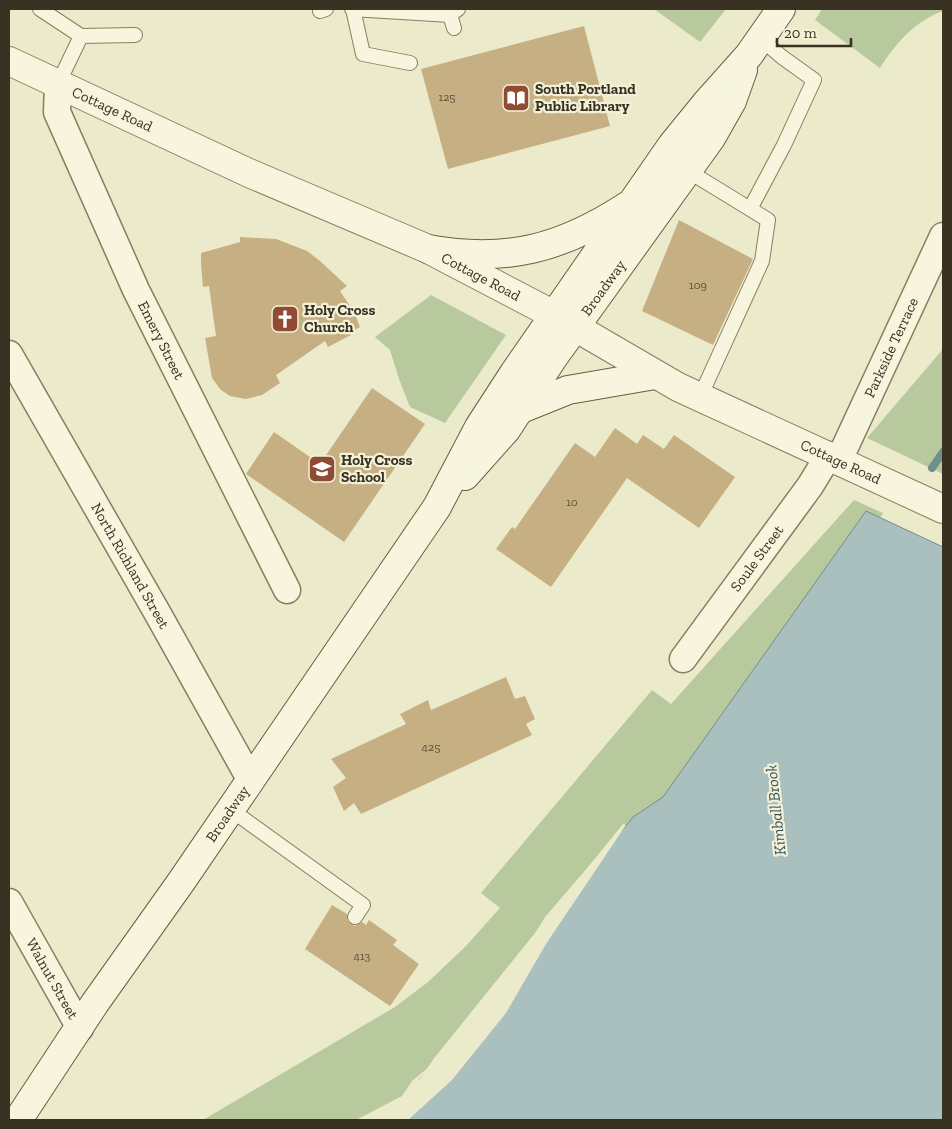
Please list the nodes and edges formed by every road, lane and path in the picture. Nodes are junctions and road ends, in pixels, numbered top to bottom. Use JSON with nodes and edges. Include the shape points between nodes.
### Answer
{"nodes":[{"id":1,"x":40,"y":9,"type":"edge"},
{"id":2,"x":353,"y":9,"type":"edge"},
{"id":3,"x":781,"y":9,"type":"edge"},
{"id":4,"x":454,"y":17,"type":"edge"},
{"id":5,"x":135,"y":35,"type":"dead end"},
{"id":6,"x":81,"y":36,"type":"junction"},
{"id":7,"x":755,"y":47,"type":"junction"},
{"id":8,"x":9,"y":61,"type":"edge"},
{"id":9,"x":410,"y":63,"type":"dead end"},
{"id":10,"x":58,"y":84,"type":"junction"},
{"id":11,"x":688,"y":171,"type":"junction"},
{"id":12,"x":632,"y":202,"type":"junction"},
{"id":13,"x":750,"y":210,"type":"junction"},
{"id":14,"x":943,"y":236,"type":"edge"},
{"id":15,"x":428,"y":249,"type":"junction"},
{"id":16,"x":566,"y":322,"type":"junction"},
{"id":17,"x":9,"y":354,"type":"edge"},
{"id":18,"x":655,"y":375,"type":"junction"},
{"id":19,"x":700,"y":397,"type":"junction"},
{"id":20,"x":521,"y":409,"type":"junction"},
{"id":21,"x":834,"y":457,"type":"junction"},
{"id":22,"x":437,"y":507,"type":"junction"},
{"id":23,"x":943,"y":509,"type":"edge"},
{"id":24,"x":287,"y":590,"type":"dead end"},
{"id":25,"x":683,"y":659,"type":"dead end"},
{"id":26,"x":250,"y":779,"type":"junction"},
{"id":27,"x":230,"y":809,"type":"junction"},
{"id":28,"x":9,"y":902,"type":"edge"},
{"id":29,"x":355,"y":917,"type":"dead end"},
{"id":30,"x":80,"y":1028,"type":"junction"},
{"id":31,"x":18,"y":1120,"type":"edge"}],
"edges":[{"from":1,"to":6,"type":"lane"},
{"from":2,"to":4,"type":"lane"},
{"from":2,"to":9,"type":"lane","via":[[363,54]]},
{"from":3,"to":7,"type":"main road","name":"Broadway"},
{"from":5,"to":6,"type":"lane"},
{"from":6,"to":10,"type":"lane"},
{"from":7,"to":11,"type":"main road","name":"Broadway","via":[[732,101]]},
{"from":7,"to":12,"type":"main road","name":"Broadway","via":[[706,102]]},
{"from":7,"to":13,"type":"lane","via":[[782,57],[814,80]]},
{"from":8,"to":10,"type":"main road","name":"Cottage Road"},
{"from":10,"to":15,"type":"main road","name":"Cottage Road","via":[[249,173]]},
{"from":10,"to":24,"type":"street","name":"Emery Street","via":[[57,112],[136,290]]},
{"from":11,"to":13,"type":"lane"},
{"from":11,"to":16,"type":"main road","name":"Broadway"},
{"from":12,"to":15,"type":"main road","via":[[574,235],[522,252],[470,255]]},
{"from":12,"to":16,"type":"main road","name":"Broadway"},
{"from":13,"to":19,"type":"lane","via":[[768,220],[762,260]]},
{"from":14,"to":21,"type":"street","name":"Parkside Terrace"},
{"from":15,"to":16,"type":"main road","name":"Cottage Road"},
{"from":16,"to":18,"type":"main road","name":"Cottage Road"},
{"from":16,"to":20,"type":"main road","name":"Broadway","via":[[553,358]]},
{"from":16,"to":22,"type":"main road","name":"Broadway","via":[[479,427]]},
{"from":17,"to":26,"type":"street","name":"North Richland Street"},
{"from":18,"to":19,"type":"main road","name":"Cottage Road"},
{"from":18,"to":20,"type":"main road","via":[[568,390]]},
{"from":19,"to":21,"type":"main road","name":"Cottage Road"},
{"from":20,"to":22,"type":"main road","name":"Broadway"},
{"from":21,"to":23,"type":"main road","name":"Cottage Road"},
{"from":21,"to":25,"type":"street","name":"Soule Street"},
{"from":22,"to":26,"type":"main road","name":"Broadway"},
{"from":26,"to":27,"type":"main road","name":"Broadway"},
{"from":27,"to":29,"type":"lane","via":[[363,905]]},
{"from":27,"to":30,"type":"main road","name":"Broadway"},
{"from":28,"to":30,"type":"street","name":"Walnut Street"},
{"from":30,"to":31,"type":"main road","name":"Broadway"}]}
